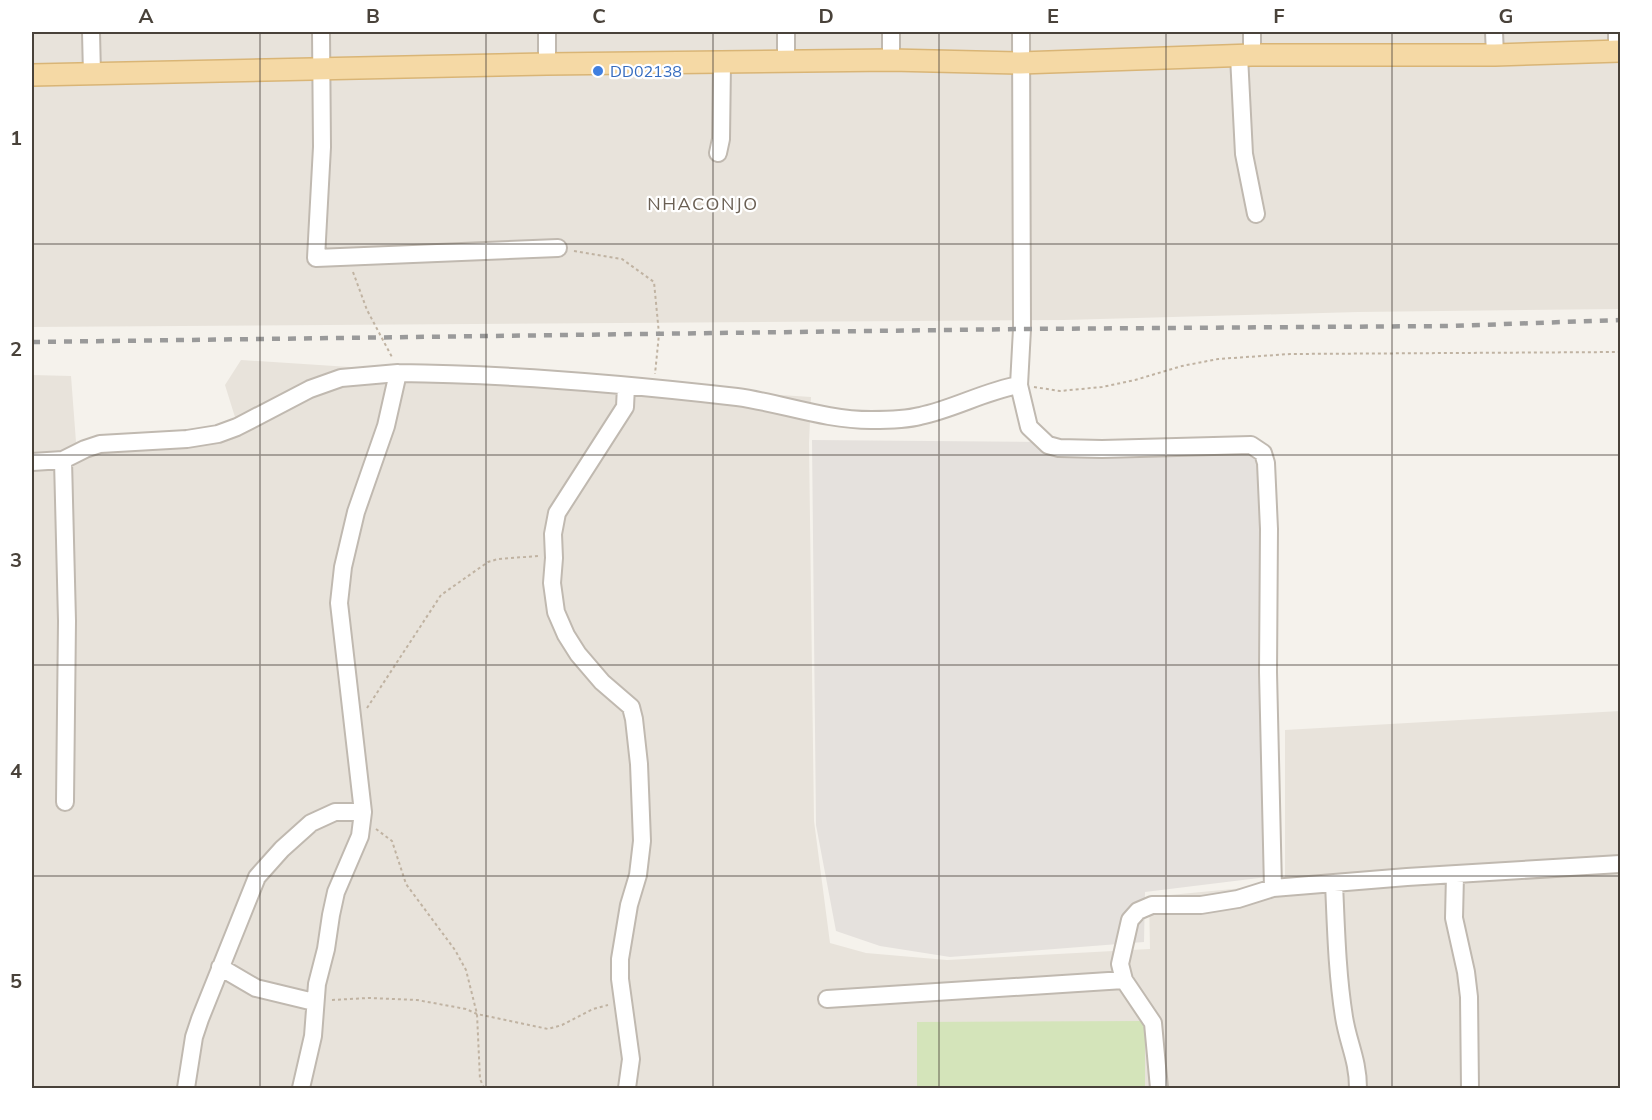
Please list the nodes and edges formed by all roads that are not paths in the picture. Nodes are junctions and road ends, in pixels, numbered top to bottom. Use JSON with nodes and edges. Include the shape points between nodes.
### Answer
{"nodes":[{"id":1,"x":92,"y":32,"type":"edge"},
{"id":2,"x":321,"y":32,"type":"edge"},
{"id":3,"x":547,"y":32,"type":"edge"},
{"id":4,"x":786,"y":32,"type":"edge"},
{"id":5,"x":891,"y":32,"type":"edge"},
{"id":6,"x":1021,"y":32,"type":"edge"},
{"id":7,"x":1252,"y":32,"type":"edge"},
{"id":8,"x":1494,"y":32,"type":"edge"},
{"id":9,"x":1618,"y":45,"type":"edge"},
{"id":10,"x":1245,"y":55,"type":"junction"},
{"id":11,"x":1495,"y":55,"type":"junction"},
{"id":12,"x":891,"y":60,"type":"junction"},
{"id":13,"x":786,"y":62,"type":"junction"},
{"id":14,"x":722,"y":63,"type":"junction"},
{"id":15,"x":1020,"y":63,"type":"junction"},
{"id":16,"x":548,"y":64,"type":"junction"},
{"id":17,"x":322,"y":70,"type":"junction"},
{"id":18,"x":32,"y":75,"type":"edge"},
{"id":19,"x":92,"y":75,"type":"junction"},
{"id":20,"x":718,"y":153,"type":"dead end"},
{"id":21,"x":1256,"y":214,"type":"dead end"},
{"id":22,"x":558,"y":248,"type":"road end"},
{"id":23,"x":398,"y":373,"type":"junction"},
{"id":24,"x":1019,"y":385,"type":"junction"},
{"id":25,"x":626,"y":386,"type":"junction"},
{"id":26,"x":63,"y":460,"type":"junction"},
{"id":27,"x":32,"y":462,"type":"edge"},
{"id":28,"x":65,"y":802,"type":"dead end"},
{"id":29,"x":363,"y":812,"type":"junction"},
{"id":30,"x":1620,"y":864,"type":"edge"},
{"id":31,"x":1455,"y":875,"type":"junction"},
{"id":32,"x":1334,"y":883,"type":"junction"},
{"id":33,"x":1273,"y":888,"type":"junction"},
{"id":34,"x":220,"y":967,"type":"junction"},
{"id":35,"x":1124,"y":980,"type":"junction"},
{"id":36,"x":827,"y":999,"type":"dead end"},
{"id":37,"x":314,"y":1002,"type":"junction"},
{"id":38,"x":186,"y":1089,"type":"edge"},
{"id":39,"x":301,"y":1089,"type":"edge"},
{"id":40,"x":627,"y":1089,"type":"edge"},
{"id":41,"x":1159,"y":1089,"type":"edge"},
{"id":42,"x":1358,"y":1089,"type":"edge"},
{"id":43,"x":1470,"y":1089,"type":"edge"}],
"edges":[{"from":1,"to":19,"type":"street"},
{"from":2,"to":17,"type":"street"},
{"from":3,"to":16,"type":"street"},
{"from":4,"to":13,"type":"street"},
{"from":5,"to":12,"type":"street"},
{"from":6,"to":15,"type":"street"},
{"from":7,"to":10,"type":"street"},
{"from":8,"to":11,"type":"street"},
{"from":9,"to":11,"type":"main road"},
{"from":10,"to":11,"type":"main road"},
{"from":10,"to":15,"type":"main road"},
{"from":10,"to":21,"type":"street","via":[[1244,154]]},
{"from":12,"to":13,"type":"main road"},
{"from":12,"to":15,"type":"main road"},
{"from":13,"to":14,"type":"main road"},
{"from":14,"to":16,"type":"main road"},
{"from":14,"to":20,"type":"street"},
{"from":15,"to":24,"type":"street","via":[[1023,184]]},
{"from":16,"to":17,"type":"main road"},
{"from":17,"to":19,"type":"main road"},
{"from":17,"to":22,"type":"street","via":[[316,258]]},
{"from":18,"to":19,"type":"main road"},
{"from":23,"to":25,"type":"street"},
{"from":23,"to":26,"type":"street","via":[[341,378],[218,434],[100,444]]},
{"from":23,"to":29,"type":"street","via":[[386,426],[356,512],[339,603]]},
{"from":24,"to":25,"type":"street","via":[[996,389],[920,417],[869,420],[741,398]]},
{"from":24,"to":33,"type":"street","via":[[1029,427],[1048,445],[1102,449],[1251,445],[1263,453],[1269,529]]},
{"from":25,"to":40,"type":"street","via":[[625,407],[557,513],[552,584],[556,612],[566,635],[602,682],[631,707],[634,720],[642,841],[620,959],[631,1059]]},
{"from":26,"to":27,"type":"street"},
{"from":26,"to":28,"type":"street","via":[[67,621]]},
{"from":29,"to":34,"type":"street","via":[[335,812],[311,823],[256,877]]},
{"from":29,"to":37,"type":"street","via":[[360,836],[336,892]]},
{"from":30,"to":31,"type":"street"},
{"from":31,"to":32,"type":"street"},
{"from":31,"to":43,"type":"street","via":[[1454,918],[1469,997]]},
{"from":32,"to":33,"type":"street"},
{"from":32,"to":42,"type":"street","via":[[1344,1019],[1357,1063]]},
{"from":33,"to":35,"type":"street","via":[[1238,899],[1201,905],[1152,905],[1138,911],[1126,933],[1120,964]]},
{"from":34,"to":37,"type":"street","via":[[256,988]]},
{"from":34,"to":38,"type":"street","via":[[194,1037]]},
{"from":35,"to":36,"type":"street"},
{"from":35,"to":41,"type":"street","via":[[1153,1023]]},
{"from":37,"to":39,"type":"street","via":[[313,1036]]}]}
